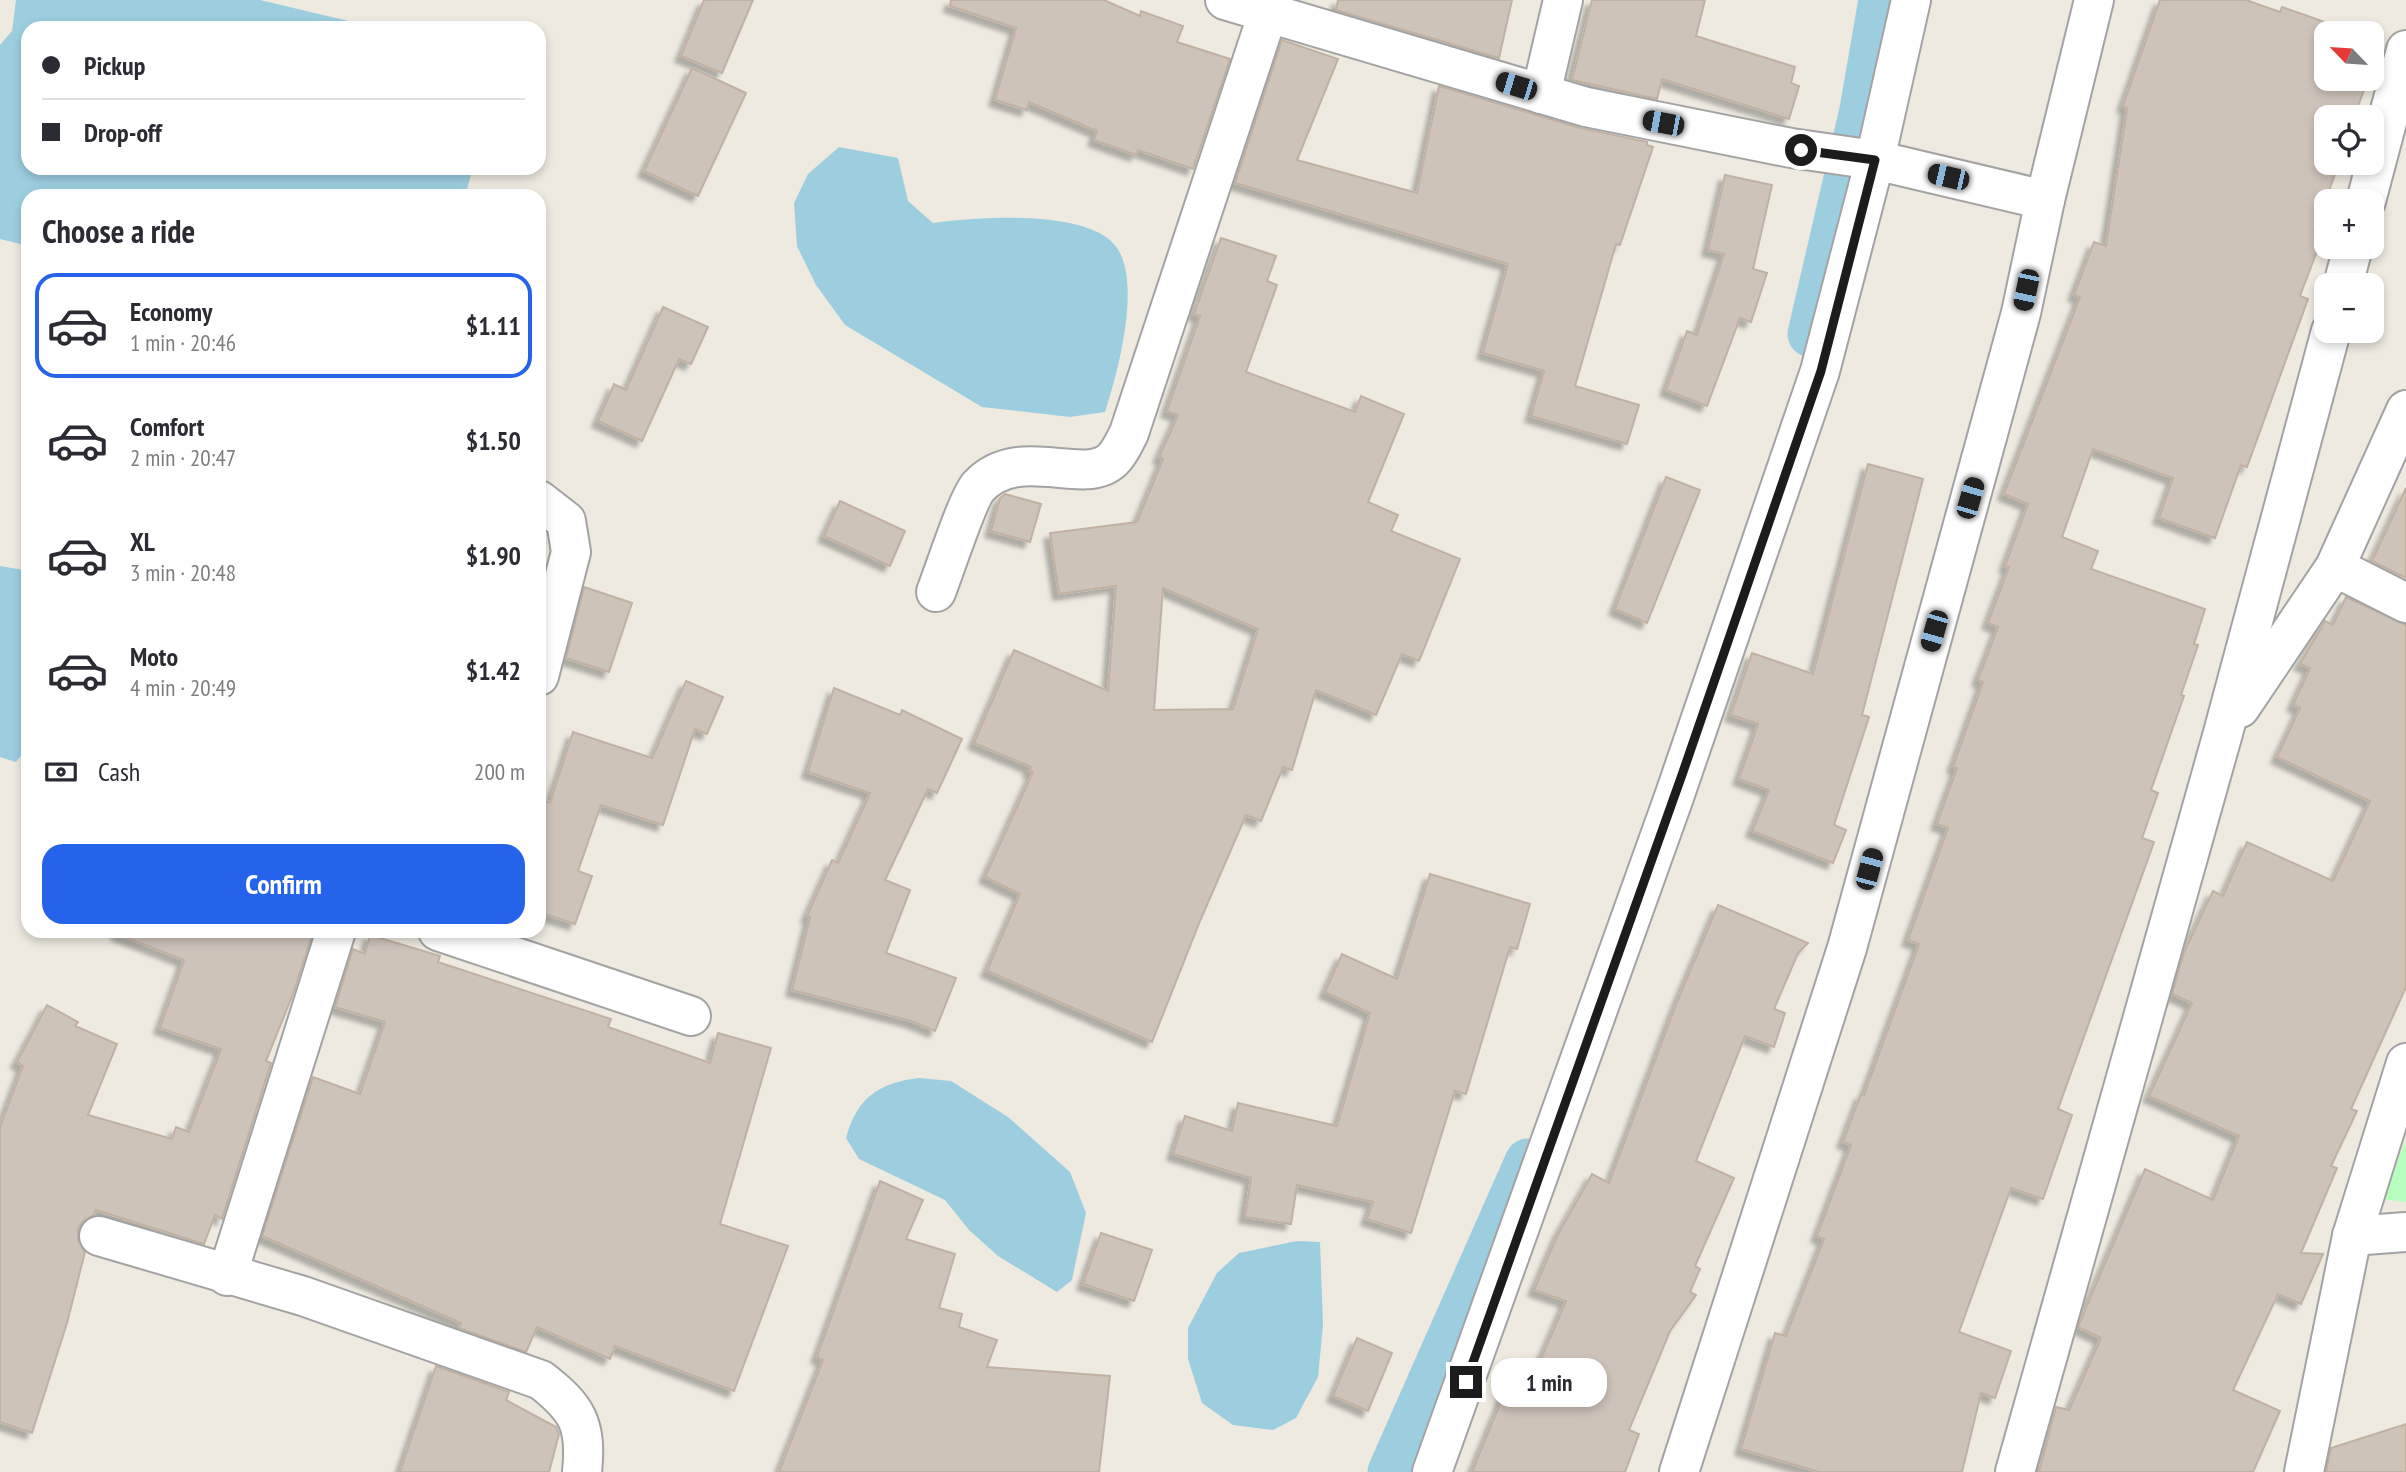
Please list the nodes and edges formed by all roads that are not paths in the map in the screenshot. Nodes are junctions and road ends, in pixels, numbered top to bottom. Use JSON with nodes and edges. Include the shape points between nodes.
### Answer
{"nodes":[{"id":1,"x":1225,"y":0,"type":"edge"},
{"id":2,"x":1563,"y":0,"type":"edge"},
{"id":3,"x":1912,"y":0,"type":"edge"},
{"id":4,"x":2094,"y":0,"type":"edge"},
{"id":5,"x":1268,"y":13,"type":"junction"},
{"id":6,"x":2406,"y":50,"type":"edge"},
{"id":7,"x":1541,"y":93,"type":"junction"},
{"id":8,"x":1866,"y":159,"type":"junction"},
{"id":9,"x":2368,"y":189,"type":"edge"},
{"id":10,"x":2045,"y":200,"type":"junction"},
{"id":11,"x":2328,"y":343,"type":"edge"},
{"id":12,"x":2406,"y":410,"type":"edge"},
{"id":13,"x":546,"y":506,"type":"edge"},
{"id":14,"x":2335,"y":566,"type":"junction"},
{"id":15,"x":936,"y":592,"type":"dead end"},
{"id":16,"x":2406,"y":603,"type":"edge"},
{"id":17,"x":546,"y":649,"type":"edge"},
{"id":18,"x":2224,"y":733,"type":"junction"},
{"id":19,"x":335,"y":938,"type":"edge"},
{"id":20,"x":465,"y":938,"type":"edge"},
{"id":21,"x":691,"y":1016,"type":"dead end"},
{"id":22,"x":2406,"y":1063,"type":"edge"},
{"id":23,"x":2406,"y":1232,"type":"edge"},
{"id":24,"x":99,"y":1236,"type":"dead end"},
{"id":25,"x":2352,"y":1236,"type":"junction"},
{"id":26,"x":227,"y":1276,"type":"junction"},
{"id":27,"x":582,"y":1472,"type":"edge"},
{"id":28,"x":1432,"y":1472,"type":"edge"},
{"id":29,"x":1679,"y":1472,"type":"edge"},
{"id":30,"x":2015,"y":1472,"type":"edge"},
{"id":31,"x":2304,"y":1472,"type":"edge"}],
"edges":[{"from":1,"to":5,"type":"street"},
{"from":2,"to":7,"type":"street"},
{"from":3,"to":8,"type":"street"},
{"from":4,"to":10,"type":"street"},
{"from":5,"to":7,"type":"street"},
{"from":5,"to":15,"type":"street","via":[[1129,433],[1114,459],[1090,471],[1002,468],[977,488]]},
{"from":6,"to":9,"type":"street"},
{"from":7,"to":8,"type":"street","via":[[1586,107]]},
{"from":8,"to":10,"type":"street"},
{"from":8,"to":28,"type":"street","via":[[1821,371]]},
{"from":10,"to":29,"type":"street","via":[[2021,313],[1847,948]]},
{"from":11,"to":18,"type":"street"},
{"from":12,"to":14,"type":"street"},
{"from":13,"to":17,"type":"street","via":[[566,522],[571,552]]},
{"from":14,"to":16,"type":"street"},
{"from":14,"to":18,"type":"street"},
{"from":18,"to":30,"type":"street"},
{"from":19,"to":26,"type":"street"},
{"from":20,"to":21,"type":"street"},
{"from":22,"to":25,"type":"street"},
{"from":23,"to":25,"type":"street"},
{"from":24,"to":26,"type":"street"},
{"from":25,"to":31,"type":"street"},
{"from":26,"to":27,"type":"street","via":[[303,1296],[541,1380],[569,1402],[581,1427]]}]}
